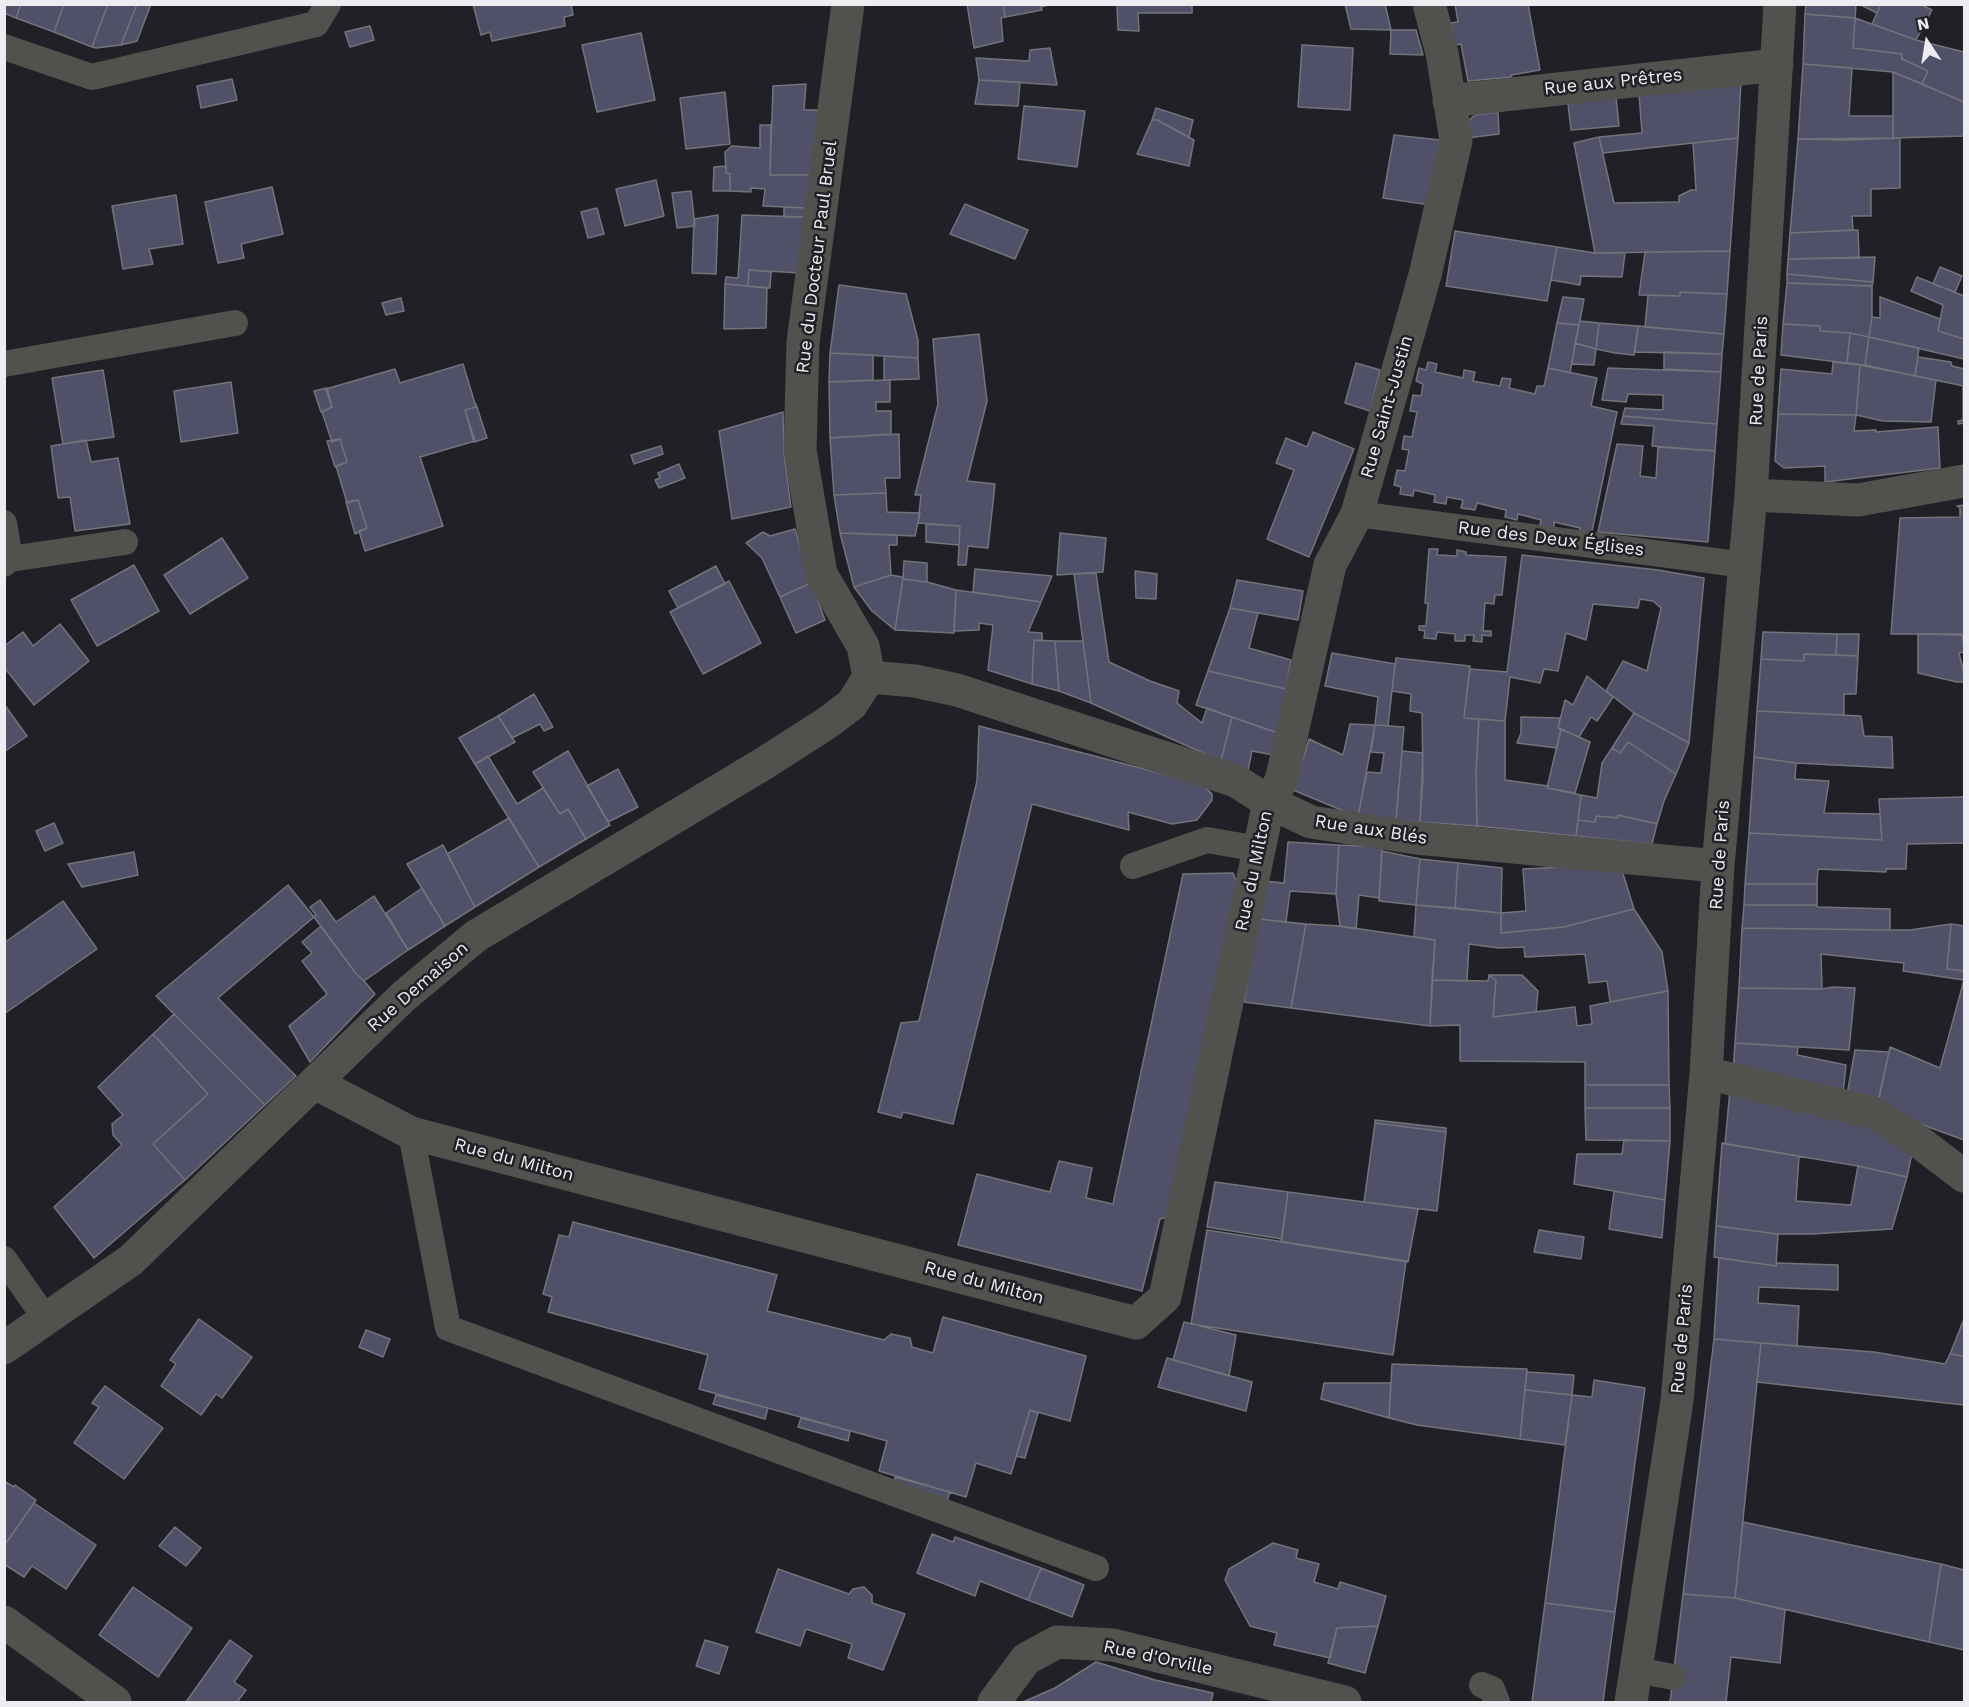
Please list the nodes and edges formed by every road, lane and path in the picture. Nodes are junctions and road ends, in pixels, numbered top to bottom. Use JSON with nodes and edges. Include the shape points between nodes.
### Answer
{"nodes":[{"id":1,"x":328,"y":4,"type":"edge"},
{"id":2,"x":848,"y":4,"type":"edge"},
{"id":3,"x":1430,"y":4,"type":"edge"},
{"id":4,"x":1780,"y":4,"type":"edge"},
{"id":5,"x":4,"y":47,"type":"edge"},
{"id":6,"x":1776,"y":65,"type":"junction"},
{"id":7,"x":1449,"y":100,"type":"junction"},
{"id":8,"x":235,"y":323,"type":"dead end"},
{"id":9,"x":4,"y":364,"type":"edge"},
{"id":10,"x":1965,"y":481,"type":"edge"},
{"id":11,"x":1751,"y":495,"type":"junction"},
{"id":12,"x":1357,"y":514,"type":"junction"},
{"id":13,"x":4,"y":523,"type":"edge"},
{"id":14,"x":125,"y":542,"type":"dead end"},
{"id":15,"x":7,"y":562,"type":"edge"},
{"id":16,"x":1745,"y":565,"type":"junction"},
{"id":17,"x":869,"y":677,"type":"junction"},
{"id":18,"x":1269,"y":802,"type":"junction"},
{"id":19,"x":1259,"y":849,"type":"junction"},
{"id":20,"x":1133,"y":866,"type":"dead end"},
{"id":21,"x":1718,"y":866,"type":"junction"},
{"id":22,"x":1706,"y":1073,"type":"junction"},
{"id":23,"x":315,"y":1083,"type":"junction"},
{"id":24,"x":411,"y":1133,"type":"junction"},
{"id":25,"x":1965,"y":1176,"type":"edge"},
{"id":26,"x":4,"y":1259,"type":"edge"},
{"id":27,"x":46,"y":1319,"type":"junction"},
{"id":28,"x":4,"y":1348,"type":"edge"},
{"id":29,"x":1096,"y":1568,"type":"dead end"},
{"id":30,"x":4,"y":1622,"type":"edge"},
{"id":31,"x":1636,"y":1670,"type":"junction"},
{"id":32,"x":1673,"y":1677,"type":"dead end"},
{"id":33,"x":115,"y":1702,"type":"edge"},
{"id":34,"x":994,"y":1702,"type":"edge"},
{"id":35,"x":1345,"y":1702,"type":"edge"},
{"id":36,"x":1631,"y":1702,"type":"edge"}],
"edges":[{"from":1,"to":5,"type":"lane","via":[[316,24],[92,77]]},
{"from":2,"to":17,"type":"street","name":"Rue du Docteur Paul Bruel","via":[[803,342],[800,450],[821,574],[862,645]]},
{"from":3,"to":7,"type":"street","name":"Rue Saint-Justin"},
{"from":4,"to":6,"type":"street","name":"Rue de Paris"},
{"from":6,"to":7,"type":"street","name":"Rue aux Prêtres"},
{"from":6,"to":11,"type":"street","name":"Rue de Paris"},
{"from":7,"to":12,"type":"street","name":"Rue Saint-Justin","via":[[1456,141],[1425,275]]},
{"from":8,"to":9,"type":"lane"},
{"from":10,"to":11,"type":"street","via":[[1858,500]]},
{"from":11,"to":16,"type":"street","name":"Rue de Paris"},
{"from":12,"to":16,"type":"lane","name":"Rue des Deux Églises"},
{"from":12,"to":18,"type":"street","name":"Rue Saint-Justin","via":[[1330,565],[1281,781]]},
{"from":13,"to":15,"type":"lane"},
{"from":14,"to":15,"type":"lane"},
{"from":16,"to":21,"type":"street","name":"Rue de Paris"},
{"from":17,"to":18,"type":"street","name":"Rue aux Blés","via":[[957,690],[1236,781]]},
{"from":17,"to":23,"type":"street","name":"Rue Demaison","via":[[852,704],[827,723],[476,936],[404,996]]},
{"from":18,"to":19,"type":"street","name":"Rue du Milton"},
{"from":18,"to":21,"type":"street","name":"Rue aux Blés","via":[[1311,822],[1416,838]]},
{"from":19,"to":20,"type":"lane","via":[[1207,840]]},
{"from":19,"to":24,"type":"street","name":"Rue du Milton","via":[[1165,1297],[1136,1323]]},
{"from":21,"to":22,"type":"street","name":"Rue de Paris"},
{"from":22,"to":25,"type":"street","via":[[1874,1113]]},
{"from":22,"to":31,"type":"street","name":"Rue de Paris","via":[[1677,1401]]},
{"from":23,"to":24,"type":"street","name":"Rue du Milton"},
{"from":23,"to":27,"type":"street","name":"Rue Demaison","via":[[132,1260]]},
{"from":24,"to":29,"type":"lane","via":[[448,1328]]},
{"from":26,"to":27,"type":"lane"},
{"from":27,"to":28,"type":"street","name":"Rue Demaison"},
{"from":30,"to":33,"type":"street"},
{"from":31,"to":32,"type":"lane"},
{"from":31,"to":36,"type":"street","name":"Rue de Paris"},
{"from":34,"to":35,"type":"street","name":"Rue d'Orville","via":[[1026,1659],[1057,1642],[1113,1645]]}]}
